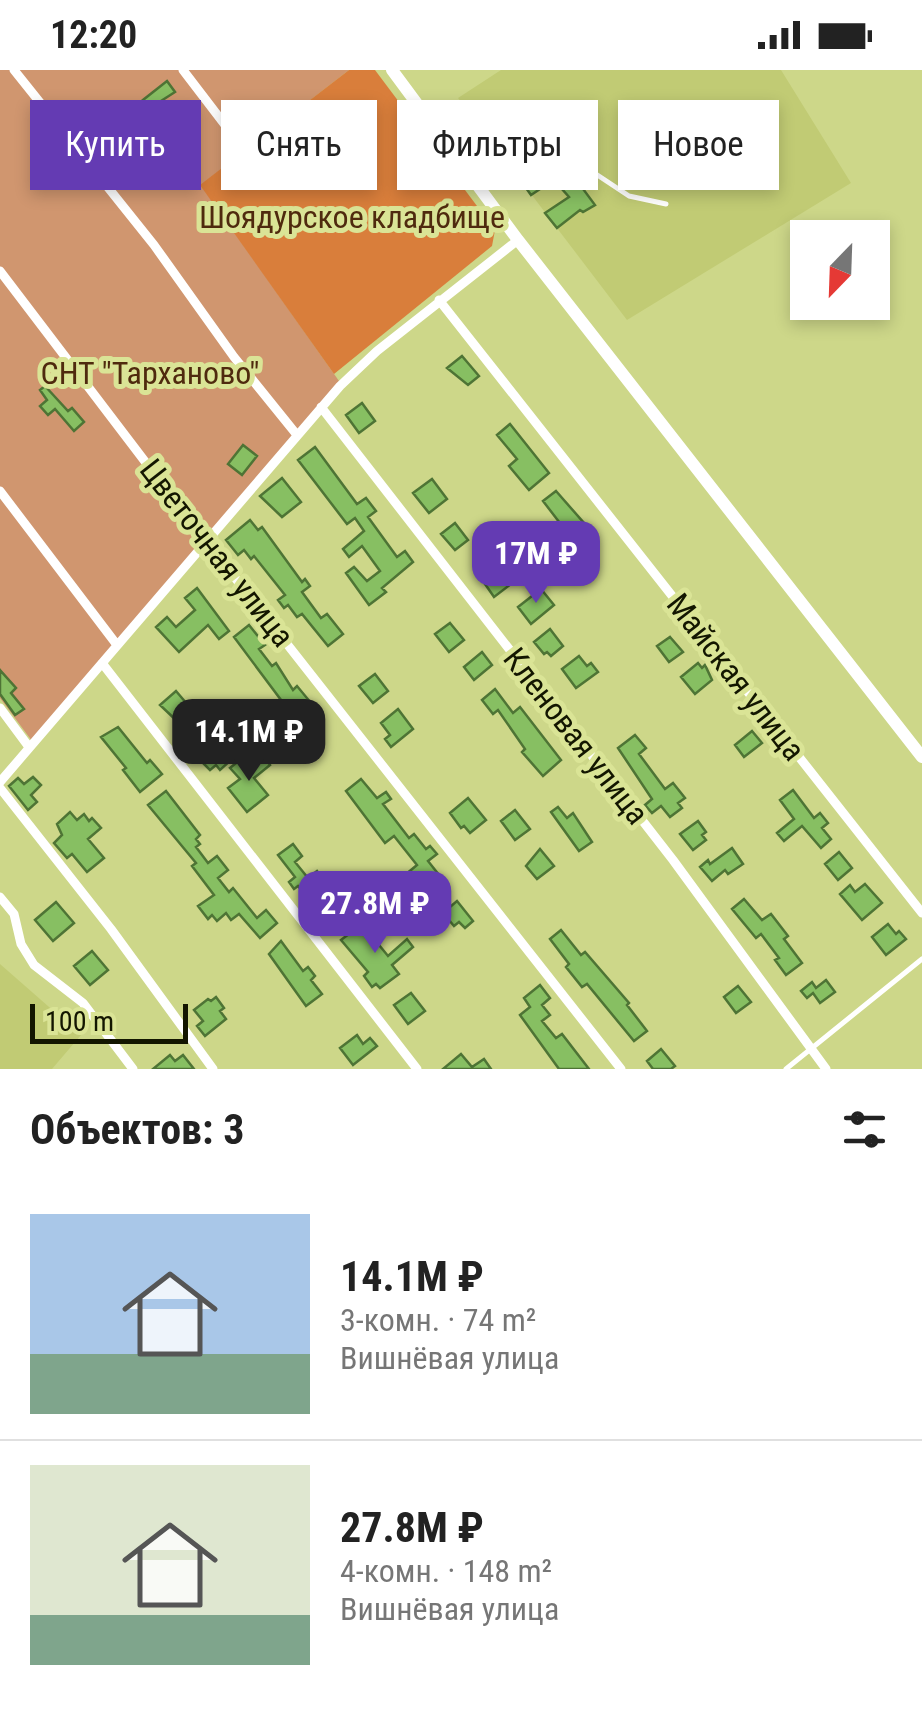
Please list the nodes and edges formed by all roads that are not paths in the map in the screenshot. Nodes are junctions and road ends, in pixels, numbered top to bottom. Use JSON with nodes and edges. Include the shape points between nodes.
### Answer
{"nodes":[{"id":1,"x":14,"y":70,"type":"edge"},
{"id":2,"x":183,"y":70,"type":"edge"},
{"id":3,"x":392,"y":70,"type":"edge"},
{"id":4,"x":415,"y":100,"type":"edge"},
{"id":5,"x":221,"y":120,"type":"edge"},
{"id":6,"x":598,"y":176,"type":"edge"},
{"id":7,"x":482,"y":190,"type":"edge"},
{"id":8,"x":666,"y":204,"type":"dead end"},
{"id":9,"x":518,"y":240,"type":"junction"},
{"id":10,"x":0,"y":271,"type":"edge"},
{"id":11,"x":439,"y":300,"type":"junction"},
{"id":12,"x":321,"y":408,"type":"junction"},
{"id":13,"x":298,"y":435,"type":"junction"},
{"id":14,"x":0,"y":491,"type":"edge"},
{"id":15,"x":206,"y":540,"type":"junction"},
{"id":16,"x":117,"y":646,"type":"junction"},
{"id":17,"x":102,"y":663,"type":"junction"},
{"id":18,"x":0,"y":708,"type":"edge"},
{"id":19,"x":29,"y":747,"type":"junction"},
{"id":20,"x":922,"y":756,"type":"edge"},
{"id":21,"x":0,"y":785,"type":"edge"},
{"id":22,"x":0,"y":898,"type":"edge"},
{"id":23,"x":922,"y":914,"type":"edge"},
{"id":24,"x":922,"y":959,"type":"edge"},
{"id":25,"x":810,"y":1050,"type":"junction"},
{"id":26,"x":211,"y":1068,"type":"edge"},
{"id":27,"x":132,"y":1069,"type":"edge"},
{"id":28,"x":417,"y":1069,"type":"edge"},
{"id":29,"x":621,"y":1069,"type":"edge"},
{"id":30,"x":786,"y":1069,"type":"edge"},
{"id":31,"x":826,"y":1069,"type":"edge"}],
"edges":[{"from":1,"to":13,"type":"street"},
{"from":2,"to":5,"type":"street"},
{"from":3,"to":4,"type":"main road"},
{"from":6,"to":8,"type":"lane","via":[[628,196]]},
{"from":7,"to":9,"type":"main road"},
{"from":9,"to":11,"type":"street"},
{"from":9,"to":20,"type":"main road"},
{"from":10,"to":15,"type":"street","name":"Цветочная улица"},
{"from":11,"to":12,"type":"street"},
{"from":11,"to":23,"type":"street","name":"Майская улица"},
{"from":12,"to":13,"type":"street"},
{"from":12,"to":25,"type":"street","name":"Кленовая улица","via":[[673,860]]},
{"from":13,"to":15,"type":"street"},
{"from":14,"to":16,"type":"street"},
{"from":15,"to":16,"type":"street"},
{"from":15,"to":29,"type":"street","name":"Цветочная улица"},
{"from":16,"to":17,"type":"street"},
{"from":17,"to":19,"type":"street"},
{"from":17,"to":28,"type":"street"},
{"from":18,"to":19,"type":"street"},
{"from":19,"to":21,"type":"street"},
{"from":21,"to":26,"type":"street"},
{"from":22,"to":27,"type":"street","via":[[14,914],[34,965],[84,1003]]},
{"from":24,"to":25,"type":"lane"},
{"from":25,"to":30,"type":"lane"},
{"from":25,"to":31,"type":"street","name":"Кленовая улица"}]}
